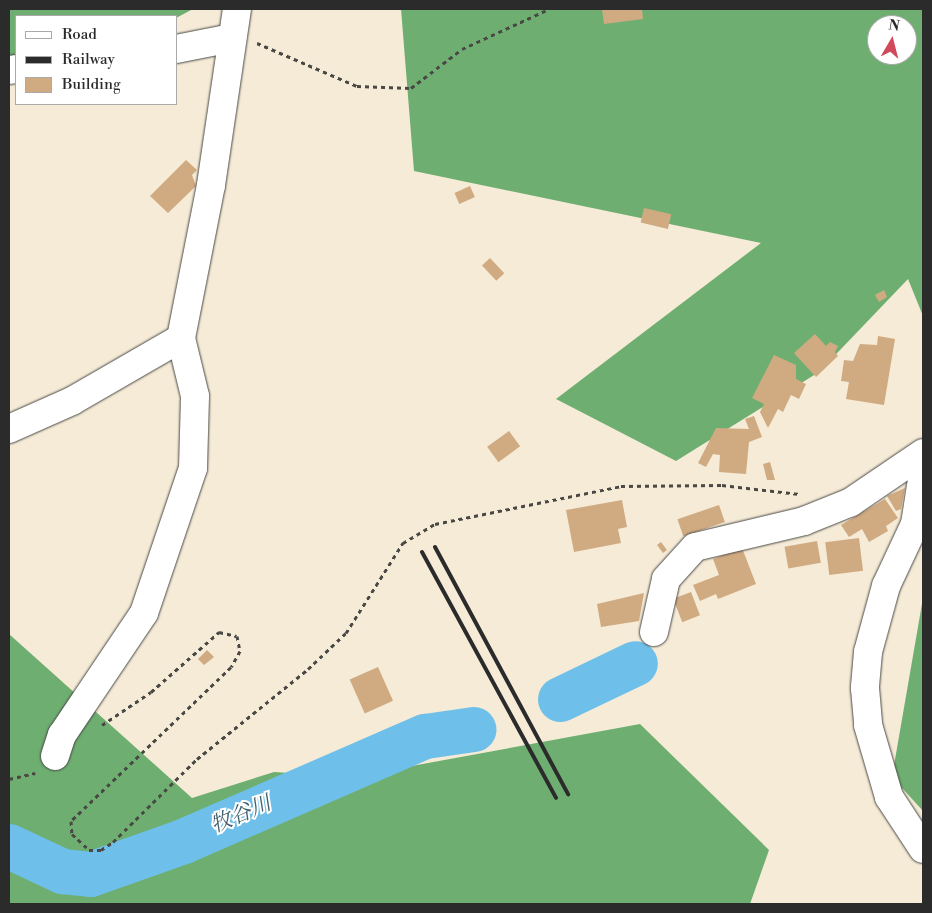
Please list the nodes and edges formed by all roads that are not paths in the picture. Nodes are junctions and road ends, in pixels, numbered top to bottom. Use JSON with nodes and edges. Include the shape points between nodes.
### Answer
{"nodes":[{"id":1,"x":237,"y":9,"type":"edge"},
{"id":2,"x":232,"y":38,"type":"junction"},
{"id":3,"x":178,"y":49,"type":"edge"},
{"id":4,"x":182,"y":338,"type":"junction"},
{"id":5,"x":9,"y":429,"type":"edge"},
{"id":6,"x":923,"y":452,"type":"edge"},
{"id":7,"x":923,"y":473,"type":"edge"},
{"id":8,"x":654,"y":632,"type":"dead end"},
{"id":9,"x":55,"y":756,"type":"dead end"},
{"id":10,"x":923,"y":848,"type":"edge"}],
"edges":[{"from":1,"to":2,"type":"street"},
{"from":2,"to":3,"type":"street"},
{"from":2,"to":4,"type":"street","via":[[211,185]]},
{"from":4,"to":5,"type":"street","via":[[72,401]]},
{"from":4,"to":9,"type":"street","via":[[195,396],[196,436],[183,505],[144,613],[62,735]]},
{"from":6,"to":8,"type":"street","via":[[851,502],[804,521],[695,547],[666,579]]},
{"from":7,"to":10,"type":"street","via":[[915,524],[886,586],[868,652],[865,688],[868,725],[889,797]]}]}
